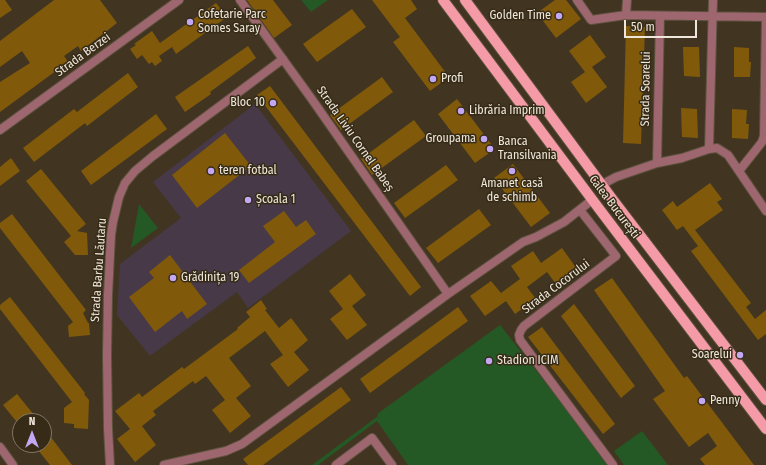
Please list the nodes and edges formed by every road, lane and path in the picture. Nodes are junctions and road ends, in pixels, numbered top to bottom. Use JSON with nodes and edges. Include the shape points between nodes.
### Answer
{"nodes":[{"id":1,"x":179,"y":0,"type":"edge"},
{"id":2,"x":240,"y":0,"type":"edge"},
{"id":3,"x":443,"y":0,"type":"edge"},
{"id":4,"x":465,"y":0,"type":"edge"},
{"id":5,"x":577,"y":0,"type":"edge"},
{"id":6,"x":627,"y":0,"type":"edge"},
{"id":7,"x":713,"y":0,"type":"edge"},
{"id":8,"x":626,"y":15,"type":"junction"},
{"id":9,"x":660,"y":16,"type":"junction"},
{"id":10,"x":713,"y":16,"type":"junction"},
{"id":11,"x":766,"y":18,"type":"edge"},
{"id":12,"x":283,"y":59,"type":"junction"},
{"id":13,"x":0,"y":130,"type":"edge"},
{"id":14,"x":709,"y":148,"type":"junction"},
{"id":15,"x":657,"y":163,"type":"junction"},
{"id":16,"x":739,"y":171,"type":"junction"},
{"id":17,"x":603,"y":184,"type":"junction"},
{"id":18,"x":592,"y":200,"type":"junction"},
{"id":19,"x":580,"y":210,"type":"junction"},
{"id":20,"x":766,"y":211,"type":"edge"},
{"id":21,"x":448,"y":294,"type":"junction"},
{"id":22,"x":766,"y":400,"type":"edge"},
{"id":23,"x":766,"y":429,"type":"edge"},
{"id":24,"x":0,"y":447,"type":"edge"},
{"id":25,"x":13,"y":465,"type":"edge"},
{"id":26,"x":110,"y":465,"type":"edge"},
{"id":27,"x":164,"y":465,"type":"edge"},
{"id":28,"x":336,"y":465,"type":"edge"},
{"id":29,"x":392,"y":465,"type":"edge"},
{"id":30,"x":613,"y":465,"type":"edge"}],
"edges":[{"from":1,"to":13,"type":"street","name":"Strada Berzei"},
{"from":2,"to":12,"type":"street","name":"Strada Liviu Cornel Babeș"},
{"from":3,"to":18,"type":"main road","name":"Calea București"},
{"from":4,"to":17,"type":"main road","name":"Calea București"},
{"from":5,"to":8,"type":"street","via":[[591,20]]},
{"from":6,"to":8,"type":"street"},
{"from":7,"to":10,"type":"street"},
{"from":8,"to":9,"type":"street"},
{"from":9,"to":10,"type":"street"},
{"from":9,"to":15,"type":"street","name":"Strada Soarelui"},
{"from":10,"to":11,"type":"street"},
{"from":10,"to":14,"type":"street"},
{"from":11,"to":16,"type":"street","via":[[764,136]]},
{"from":12,"to":21,"type":"street","name":"Strada Liviu Cornel Babeș"},
{"from":12,"to":26,"type":"street","name":"Strada Barbu Lăutaru","via":[[141,166],[125,183],[119,197],[112,228],[108,300]]},
{"from":14,"to":15,"type":"street","via":[[682,158]]},
{"from":14,"to":16,"type":"street","via":[[717,148],[728,155]]},
{"from":15,"to":17,"type":"street"},
{"from":16,"to":20,"type":"street"},
{"from":17,"to":22,"type":"main road","name":"Calea București"},
{"from":18,"to":19,"type":"street"},
{"from":18,"to":23,"type":"main road","name":"Calea București"},
{"from":19,"to":21,"type":"street","via":[[552,230],[523,242]]},
{"from":19,"to":30,"type":"street","name":"Strada Cocorului","via":[[616,256],[524,326],[519,335],[524,347]]},
{"from":21,"to":27,"type":"street","via":[[242,444],[226,451]]},
{"from":24,"to":25,"type":"street"},
{"from":28,"to":29,"type":"street","via":[[372,438]]}]}
